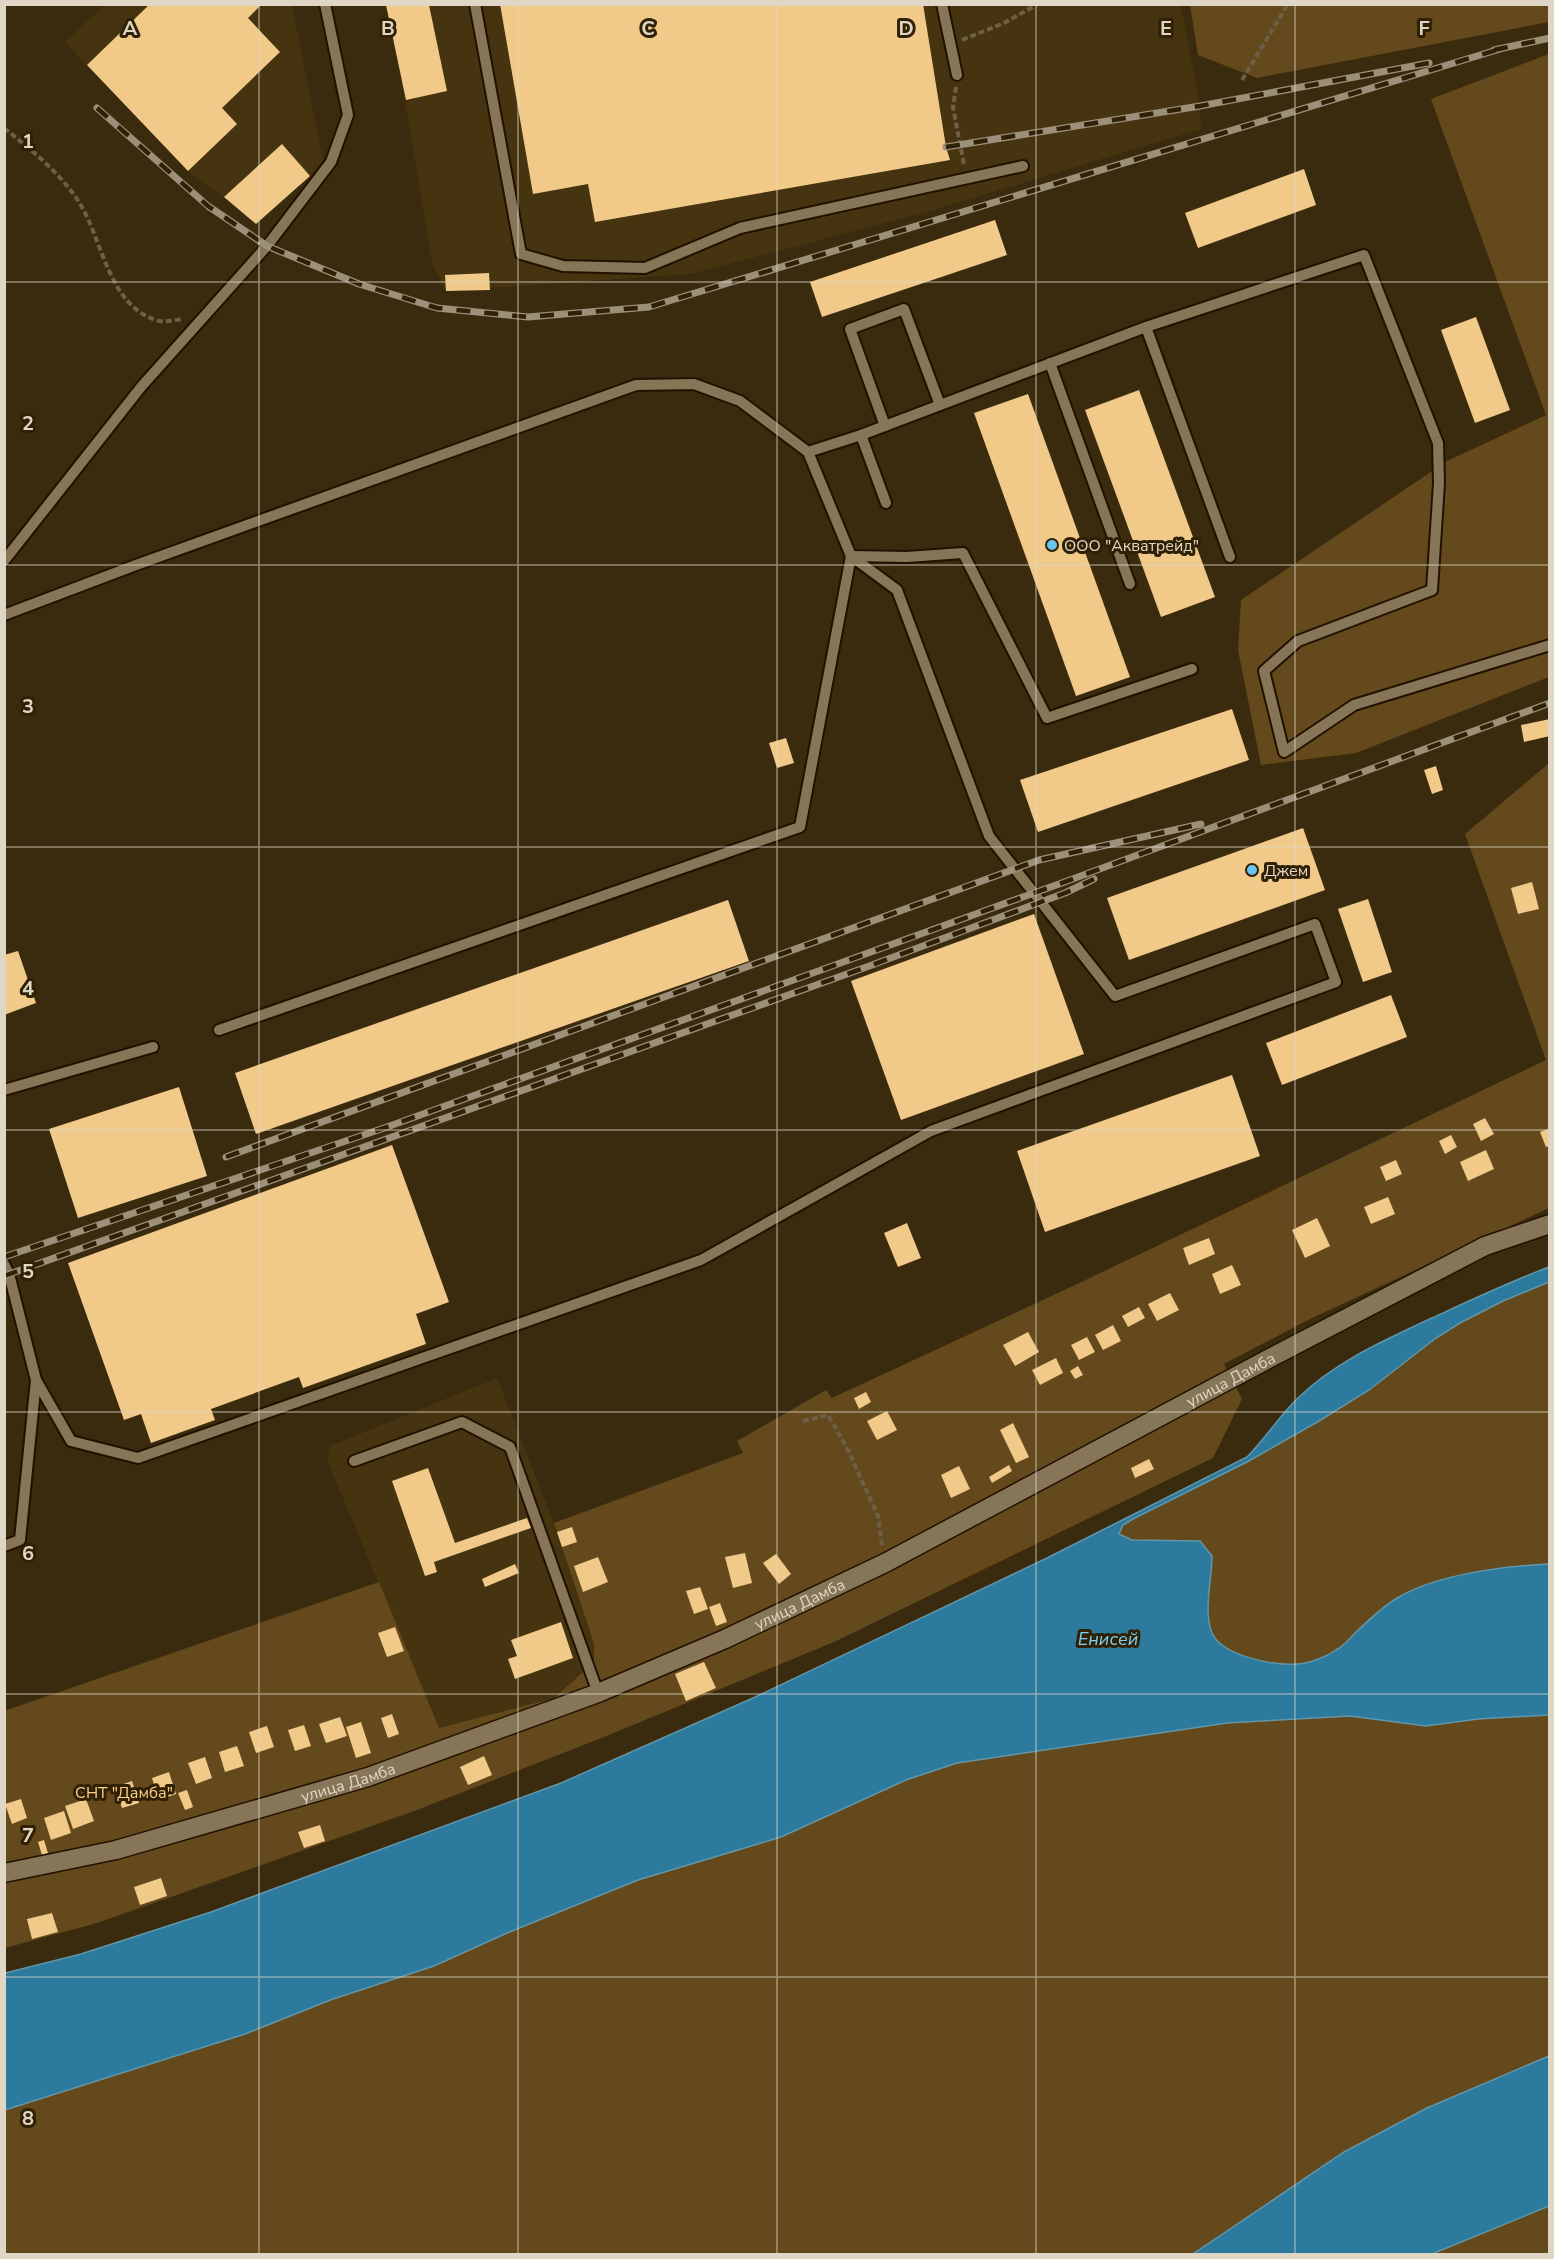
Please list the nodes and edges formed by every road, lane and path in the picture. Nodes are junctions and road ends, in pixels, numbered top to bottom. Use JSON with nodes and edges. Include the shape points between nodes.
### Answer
{"nodes":[{"id":1,"x":325,"y":4,"type":"edge"},
{"id":2,"x":475,"y":4,"type":"edge"},
{"id":3,"x":942,"y":4,"type":"edge"},
{"id":4,"x":1038,"y":4,"type":"edge"},
{"id":5,"x":1288,"y":4,"type":"edge"},
{"id":6,"x":951,"y":45,"type":"junction"},
{"id":7,"x":957,"y":75,"type":"joint"},
{"id":8,"x":1242,"y":80,"type":"dead end"},
{"id":9,"x":4,"y":128,"type":"edge"},
{"id":10,"x":1023,"y":166,"type":"dead end"},
{"id":11,"x":967,"y":178,"type":"junction"},
{"id":12,"x":204,"y":316,"type":"junction"},
{"id":13,"x":1146,"y":327,"type":"junction"},
{"id":14,"x":1050,"y":363,"type":"junction"},
{"id":15,"x":940,"y":405,"type":"junction"},
{"id":16,"x":885,"y":426,"type":"junction"},
{"id":17,"x":861,"y":435,"type":"junction"},
{"id":18,"x":808,"y":452,"type":"junction"},
{"id":19,"x":886,"y":503,"type":"dead end"},
{"id":20,"x":851,"y":556,"type":"junction"},
{"id":21,"x":1230,"y":557,"type":"dead end"},
{"id":22,"x":4,"y":561,"type":"edge"},
{"id":23,"x":1130,"y":584,"type":"dead end"},
{"id":24,"x":4,"y":615,"type":"edge"},
{"id":25,"x":1550,"y":645,"type":"edge"},
{"id":26,"x":1192,"y":669,"type":"dead end"},
{"id":27,"x":219,"y":1030,"type":"dead end"},
{"id":28,"x":153,"y":1047,"type":"dead end"},
{"id":29,"x":4,"y":1090,"type":"edge"},
{"id":30,"x":1550,"y":1224,"type":"edge"},
{"id":31,"x":4,"y":1264,"type":"edge"},
{"id":32,"x":36,"y":1380,"type":"junction"},
{"id":33,"x":803,"y":1421,"type":"dead end"},
{"id":34,"x":354,"y":1461,"type":"dead end"},
{"id":35,"x":4,"y":1546,"type":"edge"},
{"id":36,"x":885,"y":1563,"type":"junction"},
{"id":37,"x":598,"y":1694,"type":"junction"},
{"id":38,"x":4,"y":1873,"type":"edge"}],
"edges":[{"from":1,"to":12,"type":"lane","via":[[348,115],[331,162],[267,246]]},
{"from":2,"to":11,"type":"lane","via":[[521,254],[563,266],[645,268],[741,228]]},
{"from":3,"to":6,"type":"lane"},
{"from":4,"to":6,"type":"path"},
{"from":5,"to":8,"type":"path"},
{"from":6,"to":7,"type":"lane"},
{"from":7,"to":11,"type":"path","via":[[953,107]]},
{"from":9,"to":12,"type":"path","via":[[48,165],[77,200],[113,279],[133,308],[161,321]]},
{"from":10,"to":11,"type":"lane"},
{"from":12,"to":22,"type":"lane","via":[[141,387]]},
{"from":13,"to":14,"type":"lane"},
{"from":13,"to":21,"type":"lane"},
{"from":13,"to":25,"type":"lane","via":[[1364,255],[1438,443],[1432,590],[1298,641],[1264,670],[1284,752],[1354,705]]},
{"from":14,"to":15,"type":"lane"},
{"from":14,"to":23,"type":"lane"},
{"from":15,"to":16,"type":"lane"},
{"from":15,"to":16,"type":"lane","via":[[904,309],[850,329]]},
{"from":16,"to":17,"type":"lane"},
{"from":17,"to":18,"type":"lane"},
{"from":17,"to":19,"type":"lane"},
{"from":18,"to":20,"type":"lane"},
{"from":18,"to":24,"type":"lane","via":[[740,401],[694,384],[636,385]]},
{"from":20,"to":26,"type":"lane","via":[[963,553],[1047,718]]},
{"from":20,"to":27,"type":"lane","via":[[800,827]]},
{"from":20,"to":32,"type":"lane","via":[[897,590],[989,836],[1115,996],[1315,924],[1336,982],[931,1131],[701,1260],[138,1458],[71,1441]]},
{"from":28,"to":29,"type":"lane"},
{"from":30,"to":36,"type":"street","name":"улица Дамба","via":[[1485,1246]]},
{"from":31,"to":32,"type":"lane"},
{"from":32,"to":35,"type":"lane","via":[[20,1540]]},
{"from":33,"to":36,"type":"path","via":[[828,1415],[878,1516]]},
{"from":34,"to":37,"type":"lane","via":[[462,1422],[510,1447]]},
{"from":36,"to":37,"type":"street","name":"улица Дамба"},
{"from":37,"to":38,"type":"street","name":"улица Дамба","via":[[368,1777],[116,1850]]}]}
